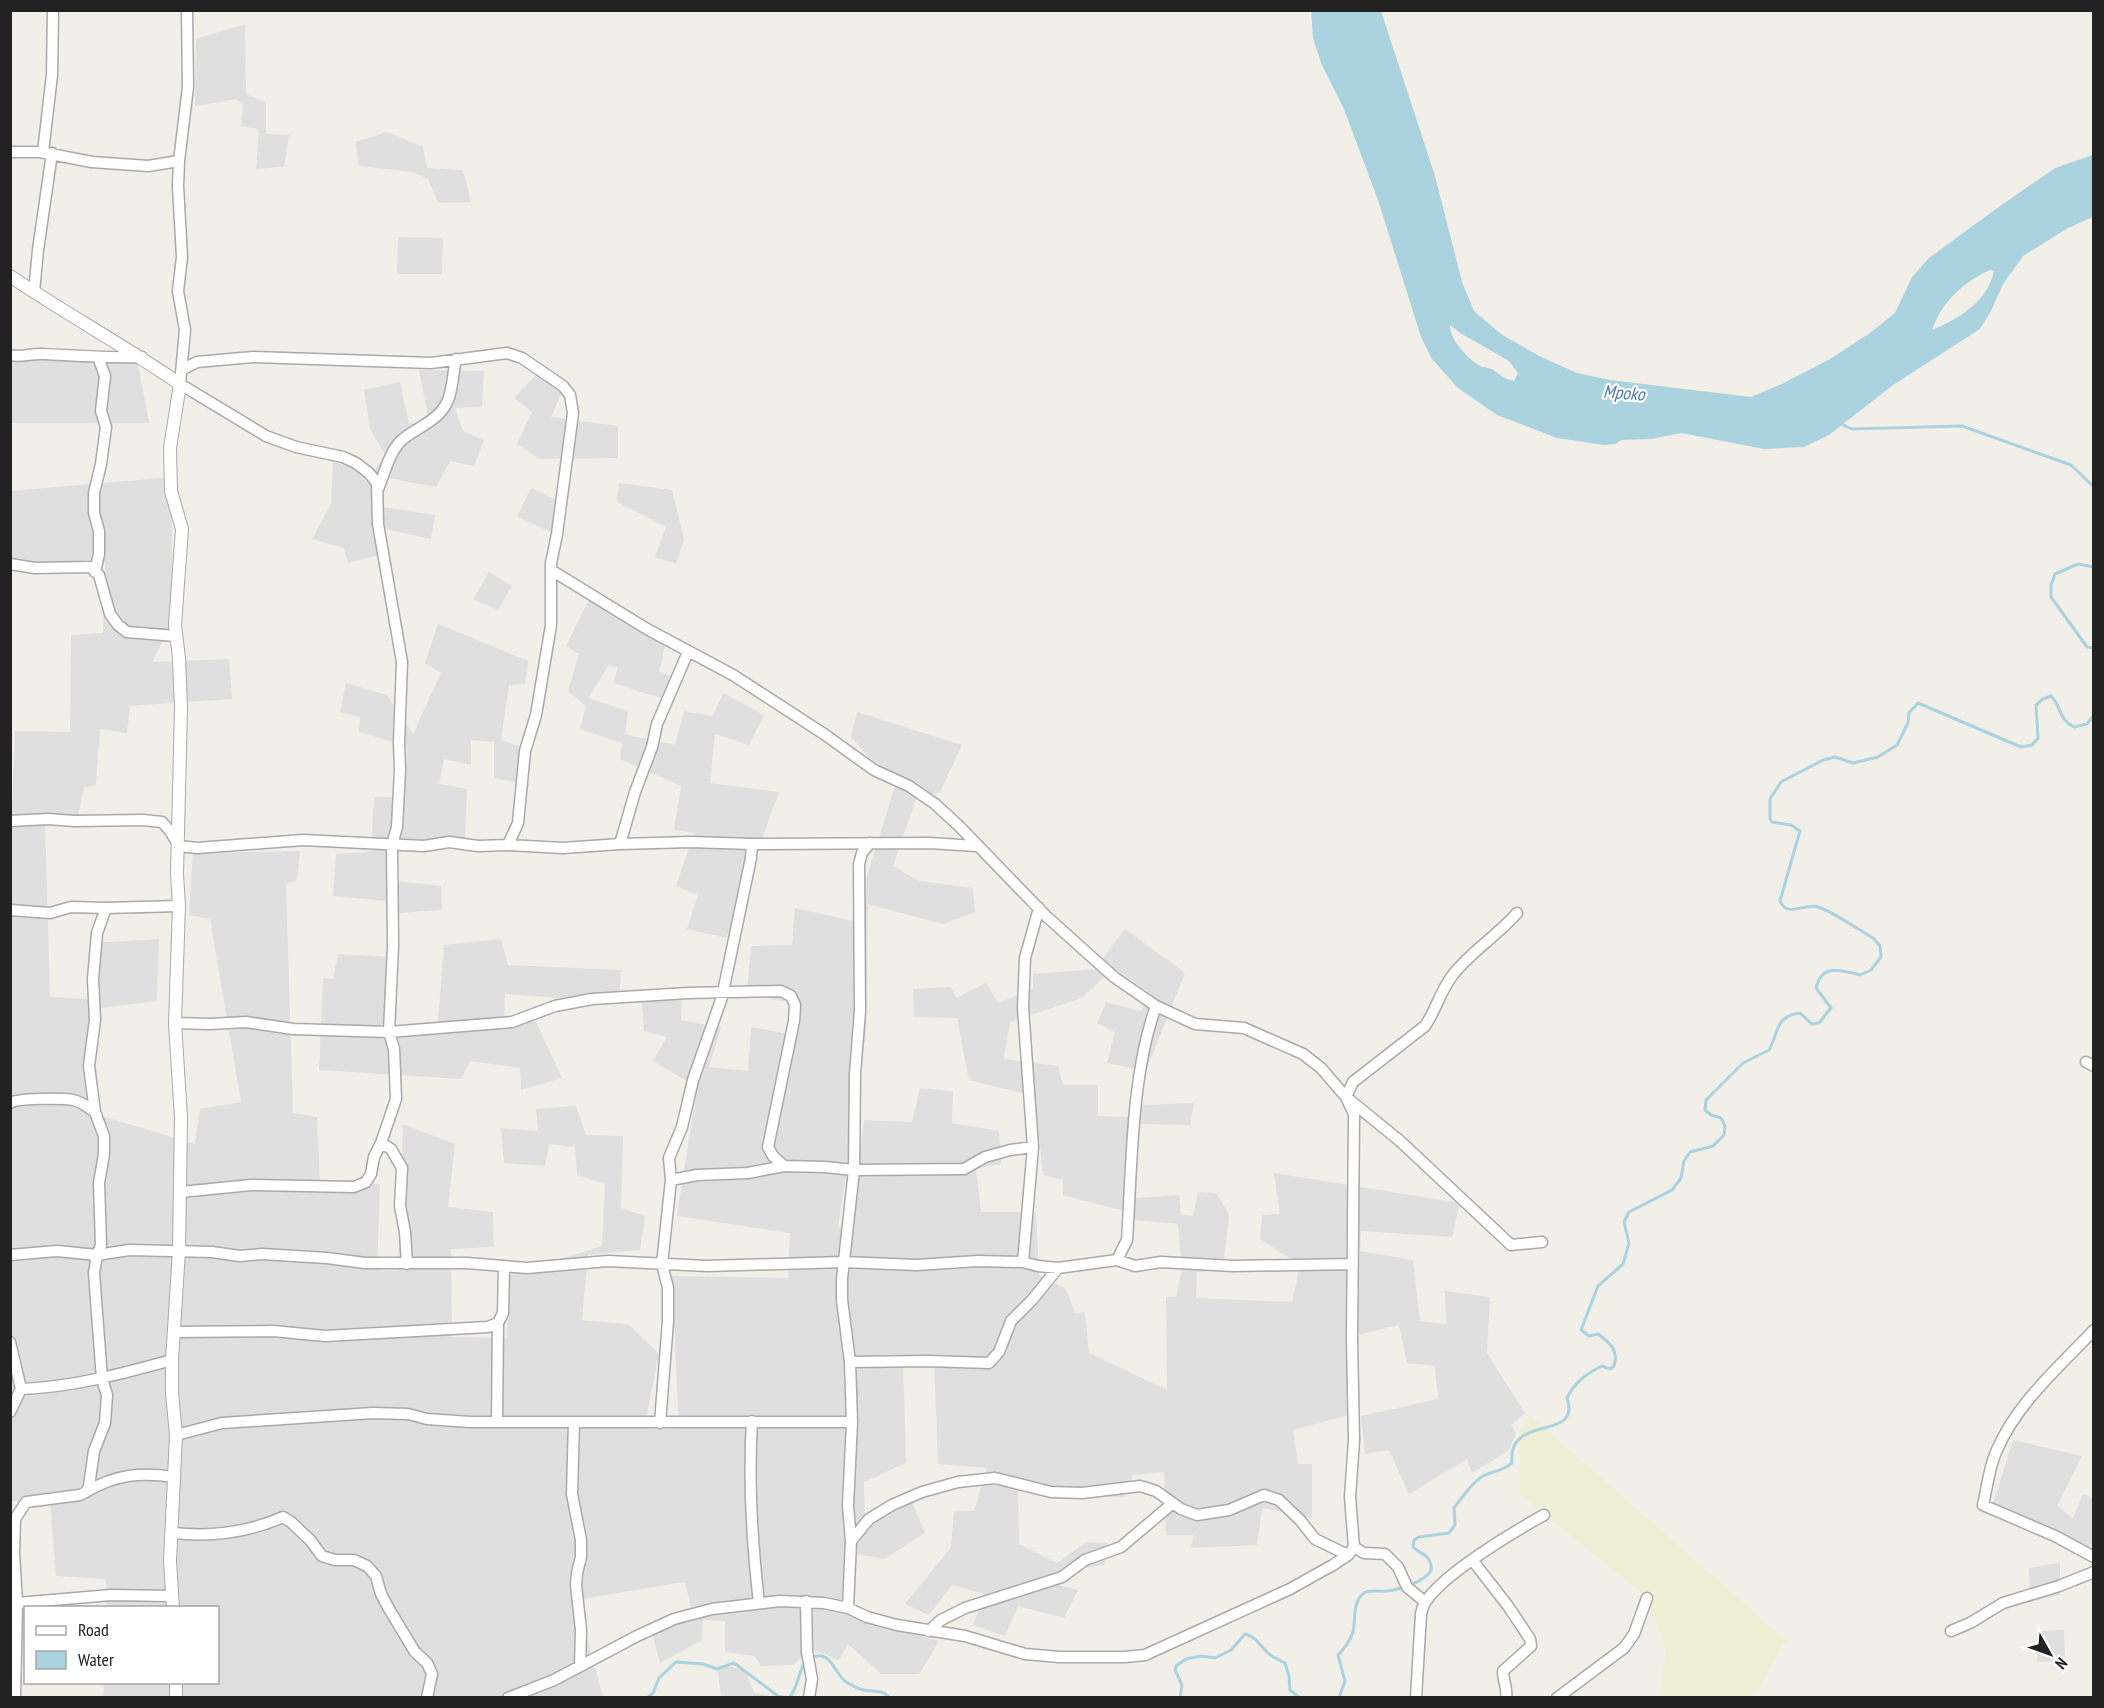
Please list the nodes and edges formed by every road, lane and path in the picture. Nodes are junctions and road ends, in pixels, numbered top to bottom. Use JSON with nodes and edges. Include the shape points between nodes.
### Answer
{"nodes":[{"id":1,"x":53,"y":10,"type":"edge"},
{"id":2,"x":188,"y":10,"type":"edge"},
{"id":3,"x":10,"y":152,"type":"edge"},
{"id":4,"x":47,"y":153,"type":"junction"},
{"id":5,"x":178,"y":161,"type":"junction"},
{"id":6,"x":10,"y":276,"type":"edge"},
{"id":7,"x":34,"y":292,"type":"junction"},
{"id":8,"x":10,"y":355,"type":"edge"},
{"id":9,"x":98,"y":357,"type":"junction"},
{"id":10,"x":142,"y":357,"type":"junction"},
{"id":11,"x":456,"y":359,"type":"junction"},
{"id":12,"x":183,"y":369,"type":"junction"},
{"id":13,"x":180,"y":384,"type":"junction"},
{"id":14,"x":378,"y":489,"type":"junction"},
{"id":15,"x":10,"y":564,"type":"edge"},
{"id":16,"x":551,"y":570,"type":"junction"},
{"id":17,"x":95,"y":572,"type":"junction"},
{"id":18,"x":177,"y":636,"type":"junction"},
{"id":19,"x":688,"y":652,"type":"junction"},
{"id":20,"x":10,"y":821,"type":"edge"},
{"id":21,"x":870,"y":843,"type":"junction"},
{"id":22,"x":620,"y":844,"type":"junction"},
{"id":23,"x":752,"y":844,"type":"junction"},
{"id":24,"x":392,"y":845,"type":"junction"},
{"id":25,"x":508,"y":845,"type":"junction"},
{"id":26,"x":179,"y":846,"type":"junction"},
{"id":27,"x":977,"y":846,"type":"junction"},
{"id":28,"x":179,"y":906,"type":"junction"},
{"id":29,"x":106,"y":908,"type":"junction"},
{"id":30,"x":1039,"y":908,"type":"junction"},
{"id":31,"x":10,"y":910,"type":"edge"},
{"id":32,"x":1517,"y":913,"type":"dead end"},
{"id":33,"x":723,"y":993,"type":"junction"},
{"id":34,"x":1156,"y":1006,"type":"junction"},
{"id":35,"x":175,"y":1023,"type":"junction"},
{"id":36,"x":389,"y":1032,"type":"junction"},
{"id":37,"x":1347,"y":1097,"type":"junction"},
{"id":38,"x":10,"y":1103,"type":"edge"},
{"id":39,"x":95,"y":1112,"type":"junction"},
{"id":40,"x":381,"y":1143,"type":"junction"},
{"id":41,"x":1033,"y":1147,"type":"junction"},
{"id":42,"x":784,"y":1166,"type":"junction"},
{"id":43,"x":854,"y":1170,"type":"junction"},
{"id":44,"x":671,"y":1180,"type":"junction"},
{"id":45,"x":181,"y":1192,"type":"junction"},
{"id":46,"x":1542,"y":1242,"type":"dead end"},
{"id":47,"x":179,"y":1251,"type":"junction"},
{"id":48,"x":10,"y":1255,"type":"edge"},
{"id":49,"x":97,"y":1255,"type":"junction"},
{"id":50,"x":1117,"y":1260,"type":"junction"},
{"id":51,"x":843,"y":1262,"type":"junction"},
{"id":52,"x":1023,"y":1262,"type":"junction"},
{"id":53,"x":407,"y":1264,"type":"junction"},
{"id":54,"x":662,"y":1264,"type":"junction"},
{"id":55,"x":1353,"y":1264,"type":"junction"},
{"id":56,"x":504,"y":1267,"type":"junction"},
{"id":57,"x":1058,"y":1268,"type":"junction"},
{"id":58,"x":498,"y":1323,"type":"junction"},
{"id":59,"x":2094,"y":1330,"type":"edge"},
{"id":60,"x":174,"y":1332,"type":"junction"},
{"id":61,"x":10,"y":1342,"type":"edge"},
{"id":62,"x":172,"y":1360,"type":"junction"},
{"id":63,"x":850,"y":1362,"type":"junction"},
{"id":64,"x":102,"y":1379,"type":"junction"},
{"id":65,"x":21,"y":1389,"type":"junction"},
{"id":66,"x":10,"y":1412,"type":"edge"},
{"id":67,"x":497,"y":1420,"type":"junction"},
{"id":68,"x":752,"y":1421,"type":"junction"},
{"id":69,"x":574,"y":1422,"type":"junction"},
{"id":70,"x":852,"y":1422,"type":"junction"},
{"id":71,"x":660,"y":1423,"type":"junction"},
{"id":72,"x":176,"y":1435,"type":"junction"},
{"id":73,"x":174,"y":1477,"type":"junction"},
{"id":74,"x":86,"y":1492,"type":"junction"},
{"id":75,"x":1173,"y":1503,"type":"junction"},
{"id":76,"x":1544,"y":1515,"type":"dead end"},
{"id":77,"x":13,"y":1517,"type":"edge"},
{"id":78,"x":173,"y":1533,"type":"junction"},
{"id":79,"x":851,"y":1541,"type":"junction"},
{"id":80,"x":1351,"y":1551,"type":"junction"},
{"id":81,"x":2094,"y":1557,"type":"edge"},
{"id":82,"x":1473,"y":1561,"type":"junction"},
{"id":83,"x":2094,"y":1572,"type":"edge"},
{"id":84,"x":1647,"y":1598,"type":"dead end"},
{"id":85,"x":806,"y":1601,"type":"junction"},
{"id":86,"x":172,"y":1602,"type":"edge"},
{"id":87,"x":1425,"y":1602,"type":"junction"},
{"id":88,"x":17,"y":1603,"type":"junction"},
{"id":89,"x":759,"y":1603,"type":"junction"},
{"id":90,"x":848,"y":1608,"type":"junction"},
{"id":91,"x":928,"y":1631,"type":"junction"},
{"id":92,"x":1952,"y":1631,"type":"dead end"},
{"id":93,"x":580,"y":1666,"type":"junction"},
{"id":94,"x":15,"y":1698,"type":"edge"},
{"id":95,"x":427,"y":1698,"type":"edge"},
{"id":96,"x":508,"y":1698,"type":"edge"},
{"id":97,"x":809,"y":1698,"type":"edge"},
{"id":98,"x":1416,"y":1698,"type":"edge"},
{"id":99,"x":1506,"y":1698,"type":"edge"},
{"id":100,"x":1557,"y":1698,"type":"edge"}],
"edges":[{"from":1,"to":4,"type":"street"},
{"from":2,"to":5,"type":"street","via":[[188,87]]},
{"from":3,"to":4,"type":"street"},
{"from":4,"to":5,"type":"street","via":[[92,162],[148,166]]},
{"from":4,"to":7,"type":"street"},
{"from":5,"to":12,"type":"street","via":[[182,257],[178,291],[185,330]]},
{"from":6,"to":7,"type":"street"},
{"from":7,"to":10,"type":"street"},
{"from":8,"to":9,"type":"street"},
{"from":9,"to":10,"type":"street"},
{"from":9,"to":17,"type":"street","via":[[105,376],[101,411],[106,427],[94,493],[99,531]]},
{"from":10,"to":13,"type":"street"},
{"from":11,"to":12,"type":"street","via":[[396,363],[253,357],[197,362]]},
{"from":11,"to":14,"type":"street","via":[[448,401],[435,417],[402,440],[391,455]]},
{"from":11,"to":16,"type":"street","via":[[507,353],[522,358],[570,395],[573,413]]},
{"from":12,"to":13,"type":"street"},
{"from":13,"to":14,"type":"street","via":[[266,436],[356,463],[369,472]]},
{"from":13,"to":18,"type":"street","via":[[170,448],[171,491],[182,530]]},
{"from":14,"to":24,"type":"street","via":[[380,543],[402,662],[397,827]]},
{"from":15,"to":17,"type":"street","via":[[35,568],[91,567]]},
{"from":16,"to":19,"type":"street"},
{"from":16,"to":25,"type":"street","via":[[551,625],[536,715],[525,751],[518,823]]},
{"from":17,"to":18,"type":"street","via":[[110,614],[128,632]]},
{"from":18,"to":26,"type":"street","via":[[181,708]]},
{"from":19,"to":22,"type":"street","via":[[657,724]]},
{"from":19,"to":27,"type":"street","via":[[733,675],[874,770],[909,786],[935,804]]},
{"from":20,"to":26,"type":"street","via":[[162,822]]},
{"from":21,"to":23,"type":"street"},
{"from":21,"to":27,"type":"street"},
{"from":21,"to":43,"type":"street","via":[[859,864],[860,1011]]},
{"from":22,"to":23,"type":"street"},
{"from":22,"to":25,"type":"street","via":[[562,848]]},
{"from":23,"to":33,"type":"street"},
{"from":24,"to":25,"type":"street"},
{"from":24,"to":26,"type":"street","via":[[303,840]]},
{"from":24,"to":36,"type":"street"},
{"from":26,"to":28,"type":"street"},
{"from":27,"to":30,"type":"street"},
{"from":28,"to":29,"type":"street"},
{"from":28,"to":35,"type":"street"},
{"from":29,"to":31,"type":"street","via":[[71,907],[50,913]]},
{"from":29,"to":39,"type":"street","via":[[97,933],[93,979],[95,1020],[89,1066]]},
{"from":30,"to":34,"type":"street","via":[[1114,977]]},
{"from":30,"to":41,"type":"street","via":[[1025,958],[1023,1008]]},
{"from":32,"to":37,"type":"street","via":[[1452,975],[1425,1026],[1353,1082]]},
{"from":33,"to":36,"type":"street","via":[[592,999],[555,1006],[512,1022]]},
{"from":33,"to":42,"type":"street","via":[[781,991],[792,996],[794,1021],[768,1147]]},
{"from":33,"to":44,"type":"street","via":[[669,1158]]},
{"from":34,"to":37,"type":"street","via":[[1195,1024],[1244,1028],[1303,1054]]},
{"from":34,"to":50,"type":"street","via":[[1140,1065],[1127,1240]]},
{"from":35,"to":36,"type":"street","via":[[246,1022],[293,1029]]},
{"from":35,"to":45,"type":"street"},
{"from":36,"to":40,"type":"street","via":[[394,1049],[396,1099]]},
{"from":37,"to":46,"type":"street","via":[[1511,1245]]},
{"from":37,"to":55,"type":"street","via":[[1354,1114]]},
{"from":38,"to":39,"type":"street","via":[[26,1098],[72,1100]]},
{"from":39,"to":49,"type":"street","via":[[104,1136],[99,1183],[101,1245]]},
{"from":40,"to":45,"type":"street","via":[[371,1174],[366,1182],[354,1187],[251,1185]]},
{"from":40,"to":53,"type":"street","via":[[391,1149],[402,1168],[400,1206]]},
{"from":41,"to":43,"type":"street","via":[[985,1157],[964,1169]]},
{"from":41,"to":52,"type":"street"},
{"from":42,"to":43,"type":"street"},
{"from":42,"to":44,"type":"street"},
{"from":43,"to":51,"type":"street"},
{"from":44,"to":54,"type":"street"},
{"from":45,"to":47,"type":"street"},
{"from":47,"to":49,"type":"street","via":[[129,1250]]},
{"from":47,"to":53,"type":"street"},
{"from":47,"to":60,"type":"street"},
{"from":48,"to":49,"type":"street","via":[[57,1251]]},
{"from":49,"to":64,"type":"street","via":[[94,1273]]},
{"from":50,"to":55,"type":"street","via":[[1135,1266],[1161,1262],[1233,1266]]},
{"from":50,"to":57,"type":"street"},
{"from":51,"to":52,"type":"street"},
{"from":51,"to":54,"type":"street"},
{"from":51,"to":63,"type":"street","via":[[842,1300]]},
{"from":52,"to":57,"type":"street"},
{"from":53,"to":56,"type":"street"},
{"from":54,"to":56,"type":"street","via":[[608,1261]]},
{"from":54,"to":71,"type":"street","via":[[668,1288],[668,1321]]},
{"from":55,"to":80,"type":"street"},
{"from":56,"to":58,"type":"street","via":[[503,1313]]},
{"from":57,"to":63,"type":"street","via":[[1011,1321],[999,1352],[988,1363]]},
{"from":58,"to":60,"type":"street","via":[[488,1327],[325,1336],[273,1331]]},
{"from":58,"to":67,"type":"street"},
{"from":59,"to":81,"type":"street","via":[[2028,1400],[2009,1426],[1995,1453],[1983,1505]]},
{"from":60,"to":62,"type":"street"},
{"from":61,"to":65,"type":"street"},
{"from":62,"to":64,"type":"street"},
{"from":62,"to":72,"type":"street"},
{"from":63,"to":70,"type":"street"},
{"from":64,"to":65,"type":"street","via":[[54,1388]]},
{"from":64,"to":74,"type":"street","via":[[107,1395],[105,1424],[94,1451]]},
{"from":65,"to":66,"type":"street"},
{"from":67,"to":69,"type":"street"},
{"from":67,"to":72,"type":"street","via":[[442,1420],[373,1413],[222,1423]]},
{"from":68,"to":70,"type":"street"},
{"from":68,"to":71,"type":"street"},
{"from":68,"to":89,"type":"street","via":[[751,1535]]},
{"from":69,"to":71,"type":"street"},
{"from":69,"to":93,"type":"street","via":[[572,1494],[581,1540],[576,1585]]},
{"from":70,"to":79,"type":"street","via":[[848,1506]]},
{"from":72,"to":73,"type":"street"},
{"from":73,"to":74,"type":"street","via":[[127,1475]]},
{"from":73,"to":78,"type":"street"},
{"from":74,"to":77,"type":"street","via":[[26,1502]]},
{"from":75,"to":79,"type":"street","via":[[1140,1486],[1082,1493],[1051,1492],[995,1478],[958,1482],[892,1506],[869,1519]]},
{"from":75,"to":80,"type":"street","via":[[1197,1515],[1229,1510],[1264,1495],[1279,1500],[1315,1539]]},
{"from":75,"to":91,"type":"street","via":[[1121,1547],[1085,1560],[1062,1577],[964,1608]]},
{"from":76,"to":82,"type":"street"},
{"from":77,"to":88,"type":"street"},
{"from":78,"to":86,"type":"street"},
{"from":78,"to":95,"type":"street","via":[[201,1536],[238,1532],[283,1517],[322,1556],[354,1560],[367,1566],[415,1652],[427,1663],[432,1674]]},
{"from":79,"to":90,"type":"street"},
{"from":80,"to":87,"type":"street","via":[[1385,1554],[1398,1567],[1407,1587]]},
{"from":80,"to":91,"type":"street","via":[[1290,1589],[1145,1655],[1025,1654],[965,1636]]},
{"from":82,"to":87,"type":"street"},
{"from":82,"to":99,"type":"street","via":[[1530,1639],[1531,1646],[1503,1671]]},
{"from":83,"to":92,"type":"street","via":[[2003,1603]]},
{"from":84,"to":100,"type":"street","via":[[1634,1634],[1624,1648]]},
{"from":85,"to":89,"type":"street"},
{"from":85,"to":90,"type":"street"},
{"from":85,"to":97,"type":"street","via":[[812,1679]]},
{"from":86,"to":88,"type":"street","via":[[111,1595]]},
{"from":87,"to":98,"type":"street"},
{"from":88,"to":94,"type":"street"},
{"from":89,"to":93,"type":"street","via":[[674,1619]]},
{"from":90,"to":91,"type":"street","via":[[867,1617]]},
{"from":93,"to":96,"type":"street"}]}
